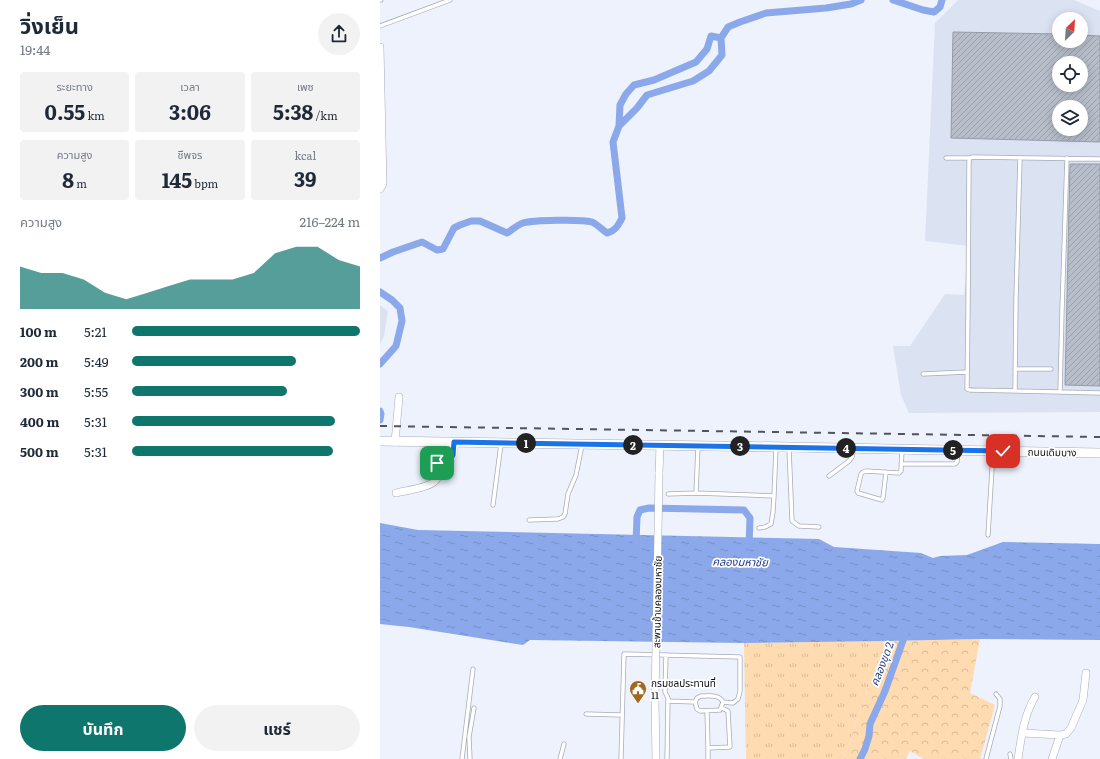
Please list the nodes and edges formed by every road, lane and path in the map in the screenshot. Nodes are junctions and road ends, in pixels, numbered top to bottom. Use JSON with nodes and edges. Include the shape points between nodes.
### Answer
{"nodes":[{"id":1,"x":450,"y":0,"type":"edge"},
{"id":2,"x":380,"y":26,"type":"edge"},
{"id":3,"x":380,"y":47,"type":"edge"},
{"id":4,"x":381,"y":125,"type":"edge"},
{"id":5,"x":946,"y":158,"type":"dead end"},
{"id":6,"x":970,"y":158,"type":"junction"},
{"id":7,"x":1020,"y":158,"type":"junction"},
{"id":8,"x":1067,"y":158,"type":"junction"},
{"id":9,"x":1100,"y":159,"type":"edge"},
{"id":10,"x":380,"y":189,"type":"edge"},
{"id":11,"x":1015,"y":369,"type":"junction"},
{"id":12,"x":1051,"y":369,"type":"dead end"},
{"id":13,"x":966,"y":372,"type":"junction"},
{"id":14,"x":923,"y":374,"type":"dead end"},
{"id":15,"x":1015,"y":391,"type":"junction"},
{"id":16,"x":1060,"y":392,"type":"junction"},
{"id":17,"x":1100,"y":393,"type":"edge"},
{"id":18,"x":399,"y":397,"type":"dead end"},
{"id":19,"x":382,"y":441,"type":"edge"},
{"id":20,"x":395,"y":442,"type":"junction"},
{"id":21,"x":430,"y":442,"type":"junction"},
{"id":22,"x":454,"y":442,"type":"junction"},
{"id":23,"x":501,"y":443,"type":"junction"},
{"id":24,"x":582,"y":444,"type":"junction"},
{"id":25,"x":660,"y":446,"type":"junction"},
{"id":26,"x":698,"y":446,"type":"junction"},
{"id":27,"x":776,"y":447,"type":"junction"},
{"id":28,"x":789,"y":447,"type":"junction"},
{"id":29,"x":854,"y":448,"type":"junction"},
{"id":30,"x":902,"y":449,"type":"junction"},
{"id":31,"x":959,"y":450,"type":"junction"},
{"id":32,"x":993,"y":451,"type":"junction"},
{"id":33,"x":1100,"y":453,"type":"edge"},
{"id":34,"x":901,"y":464,"type":"junction"},
{"id":35,"x":442,"y":465,"type":"junction"},
{"id":36,"x":886,"y":472,"type":"junction"},
{"id":37,"x":829,"y":476,"type":"dead end"},
{"id":38,"x":396,"y":493,"type":"dead end"},
{"id":39,"x":696,"y":493,"type":"junction"},
{"id":40,"x":668,"y":494,"type":"dead end"},
{"id":41,"x":774,"y":496,"type":"junction"},
{"id":42,"x":493,"y":505,"type":"dead end"},
{"id":43,"x":529,"y":520,"type":"dead end"},
{"id":44,"x":819,"y":527,"type":"dead end"},
{"id":45,"x":758,"y":528,"type":"dead end"},
{"id":46,"x":988,"y":535,"type":"dead end"},
{"id":47,"x":666,"y":655,"type":"junction"},
{"id":48,"x":473,"y":669,"type":"dead end"},
{"id":49,"x":1086,"y":674,"type":"dead end"},
{"id":50,"x":996,"y":694,"type":"dead end"},
{"id":51,"x":1035,"y":697,"type":"dead end"},
{"id":52,"x":668,"y":701,"type":"junction"},
{"id":53,"x":695,"y":702,"type":"junction"},
{"id":54,"x":723,"y":702,"type":"junction"},
{"id":55,"x":474,"y":708,"type":"dead end"},
{"id":56,"x":722,"y":708,"type":"junction"},
{"id":57,"x":707,"y":710,"type":"junction"},
{"id":58,"x":586,"y":714,"type":"dead end"},
{"id":59,"x":622,"y":715,"type":"junction"},
{"id":60,"x":1023,"y":733,"type":"junction"},
{"id":61,"x":1060,"y":735,"type":"junction"},
{"id":62,"x":564,"y":744,"type":"dead end"},
{"id":63,"x":708,"y":748,"type":"junction"},
{"id":64,"x":1010,"y":754,"type":"dead end"},
{"id":65,"x":462,"y":759,"type":"edge"},
{"id":66,"x":470,"y":759,"type":"edge"},
{"id":67,"x":560,"y":759,"type":"edge"},
{"id":68,"x":621,"y":759,"type":"edge"},
{"id":69,"x":656,"y":759,"type":"edge"},
{"id":70,"x":667,"y":759,"type":"edge"},
{"id":71,"x":708,"y":759,"type":"edge"},
{"id":72,"x":986,"y":759,"type":"edge"},
{"id":73,"x":1011,"y":759,"type":"edge"},
{"id":74,"x":1018,"y":759,"type":"edge"},
{"id":75,"x":1052,"y":759,"type":"edge"}],
"edges":[{"from":1,"to":2,"type":"lane"},
{"from":3,"to":4,"type":"street"},
{"from":4,"to":10,"type":"street","via":[[383,184]]},
{"from":5,"to":6,"type":"lane"},
{"from":6,"to":7,"type":"lane"},
{"from":6,"to":13,"type":"lane"},
{"from":7,"to":8,"type":"lane"},
{"from":7,"to":11,"type":"lane"},
{"from":8,"to":9,"type":"lane"},
{"from":8,"to":16,"type":"lane"},
{"from":11,"to":12,"type":"lane"},
{"from":11,"to":15,"type":"lane"},
{"from":13,"to":14,"type":"lane"},
{"from":13,"to":15,"type":"lane","via":[[967,389]]},
{"from":15,"to":16,"type":"lane"},
{"from":16,"to":17,"type":"lane"},
{"from":18,"to":20,"type":"street"},
{"from":19,"to":20,"type":"street","name":"ถนนเดิมบาง"},
{"from":20,"to":21,"type":"street","name":"ถนนเดิมบาง"},
{"from":21,"to":22,"type":"street","name":"ถนนเดิมบาง"},
{"from":21,"to":35,"type":"street","via":[[428,452],[431,458]]},
{"from":22,"to":23,"type":"street","name":"ถนนเดิมบาง"},
{"from":22,"to":35,"type":"street","via":[[450,461]]},
{"from":23,"to":24,"type":"street","name":"ถนนเดิมบาง"},
{"from":23,"to":42,"type":"lane"},
{"from":24,"to":25,"type":"street","name":"ถนนเดิมบาง"},
{"from":24,"to":43,"type":"lane","via":[[565,514],[558,519]]},
{"from":25,"to":26,"type":"street","name":"ถนนเดิมบาง"},
{"from":25,"to":69,"type":"street","name":"สะพานข้ามคลองมหาชัย","bridge":true},
{"from":26,"to":27,"type":"street","name":"ถนนเดิมบาง"},
{"from":26,"to":39,"type":"lane"},
{"from":27,"to":28,"type":"street","name":"ถนนเดิมบาง"},
{"from":27,"to":41,"type":"lane"},
{"from":28,"to":29,"type":"street","name":"ถนนเดิมบาง"},
{"from":28,"to":44,"type":"lane","via":[[792,521],[800,526]]},
{"from":29,"to":30,"type":"street","name":"ถนนเดิมบาง"},
{"from":29,"to":37,"type":"lane","via":[[851,459]]},
{"from":30,"to":31,"type":"street","name":"ถนนเดิมบาง"},
{"from":30,"to":34,"type":"lane"},
{"from":31,"to":32,"type":"street","name":"ถนนเดิมบาง"},
{"from":31,"to":34,"type":"lane","via":[[957,462],[954,464]]},
{"from":32,"to":33,"type":"street","name":"ถนนเดิมบาง"},
{"from":32,"to":46,"type":"lane"},
{"from":34,"to":36,"type":"lane","via":[[899,472]]},
{"from":35,"to":38,"type":"street","via":[[434,482]]},
{"from":36,"to":36,"type":"lane","via":[[863,472],[858,493],[882,500]]},
{"from":39,"to":40,"type":"lane"},
{"from":39,"to":41,"type":"lane"},
{"from":41,"to":45,"type":"lane","via":[[772,521],[768,526]]},
{"from":47,"to":52,"type":"lane","via":[[665,692]]},
{"from":47,"to":54,"type":"lane","via":[[740,657],[738,699],[733,703]]},
{"from":47,"to":59,"type":"lane","via":[[624,654]]},
{"from":48,"to":65,"type":"lane"},
{"from":49,"to":61,"type":"street","via":[[1083,700],[1066,734]]},
{"from":50,"to":72,"type":"lane","via":[[1000,699],[1000,706]]},
{"from":51,"to":60,"type":"street","via":[[1026,717]]},
{"from":52,"to":53,"type":"lane"},
{"from":52,"to":70,"type":"lane"},
{"from":53,"to":54,"type":"lane","via":[[701,696],[717,696]]},
{"from":53,"to":57,"type":"lane","via":[[700,711]]},
{"from":54,"to":56,"type":"lane"},
{"from":55,"to":66,"type":"lane","via":[[469,737]]},
{"from":56,"to":57,"type":"lane"},
{"from":56,"to":63,"type":"lane","via":[[728,711],[730,747]]},
{"from":57,"to":63,"type":"lane"},
{"from":58,"to":59,"type":"lane"},
{"from":59,"to":68,"type":"lane"},
{"from":60,"to":61,"type":"street"},
{"from":60,"to":74,"type":"street"},
{"from":61,"to":75,"type":"street"},
{"from":62,"to":67,"type":"lane"},
{"from":63,"to":71,"type":"lane"},
{"from":64,"to":73,"type":"lane"}]}
